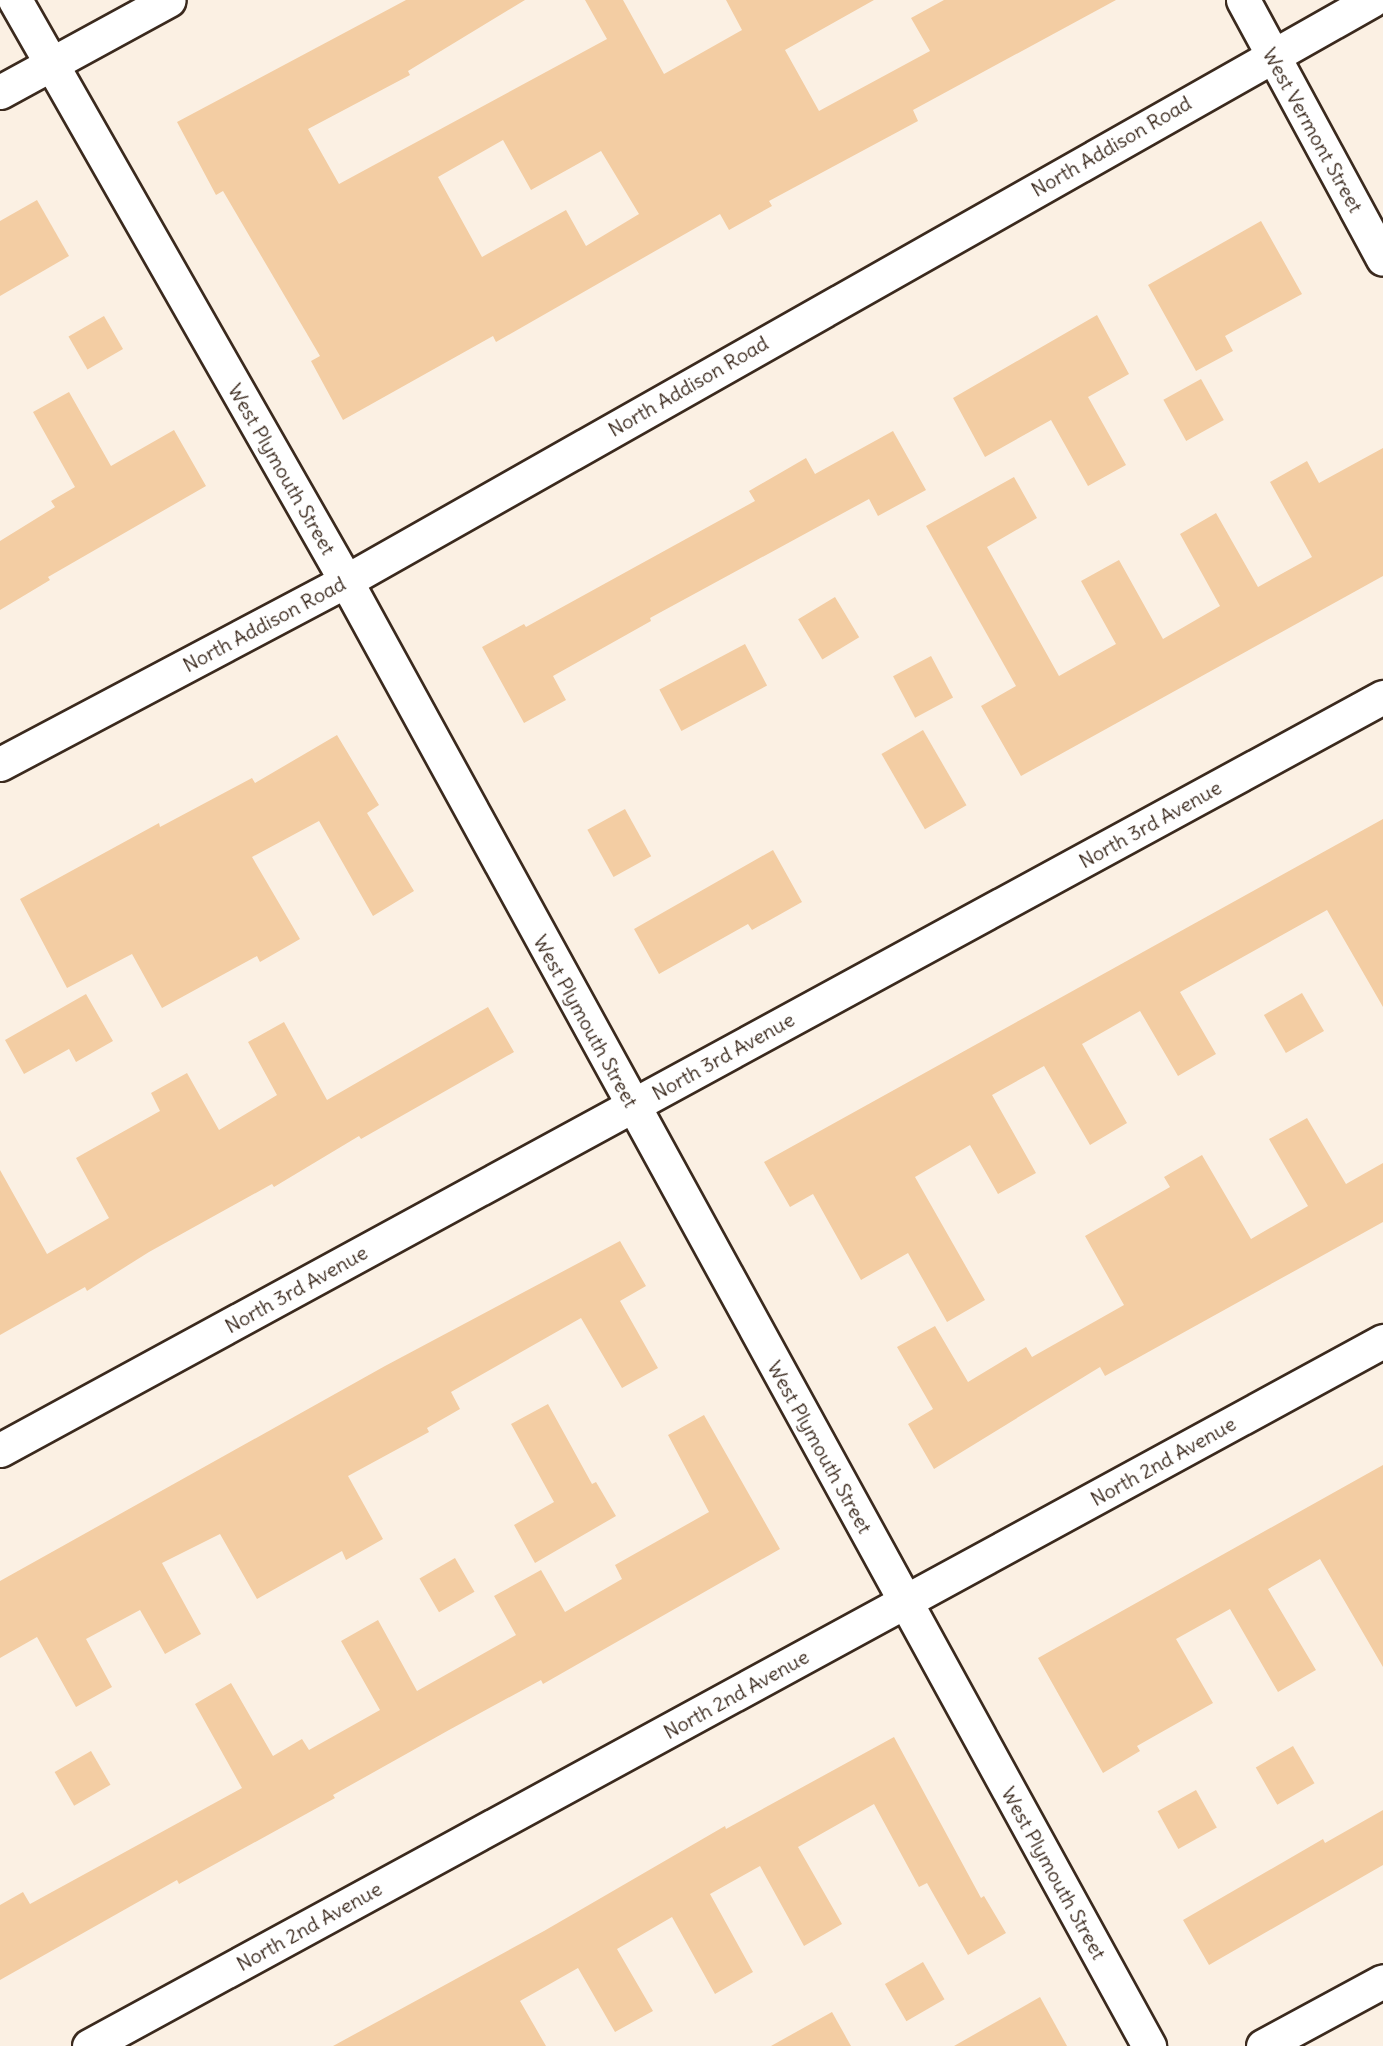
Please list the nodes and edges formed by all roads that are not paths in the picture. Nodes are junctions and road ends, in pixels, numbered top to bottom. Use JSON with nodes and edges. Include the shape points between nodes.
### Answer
{"nodes":[{"id":1,"x":15,"y":0,"type":"edge"},
{"id":2,"x":168,"y":0,"type":"edge"},
{"id":3,"x":1243,"y":0,"type":"edge"},
{"id":4,"x":1372,"y":0,"type":"edge"},
{"id":5,"x":1272,"y":55,"type":"junction"},
{"id":6,"x":50,"y":64,"type":"junction"},
{"id":7,"x":0,"y":92,"type":"edge"},
{"id":8,"x":1383,"y":259,"type":"edge"},
{"id":9,"x":346,"y":581,"type":"junction"},
{"id":10,"x":1383,"y":697,"type":"edge"},
{"id":11,"x":0,"y":764,"type":"edge"},
{"id":12,"x":633,"y":1106,"type":"junction"},
{"id":13,"x":1383,"y":1341,"type":"edge"},
{"id":14,"x":0,"y":1450,"type":"edge"},
{"id":15,"x":905,"y":1602,"type":"junction"},
{"id":16,"x":1383,"y":1981,"type":"edge"},
{"id":17,"x":89,"y":2046,"type":"edge"},
{"id":18,"x":1149,"y":2046,"type":"edge"},
{"id":19,"x":1263,"y":2046,"type":"edge"}],
"edges":[{"from":1,"to":6,"type":"street","name":"West Plymouth Street"},
{"from":2,"to":6,"type":"street"},
{"from":3,"to":5,"type":"street","name":"West Vermont Street"},
{"from":4,"to":5,"type":"street","name":"North Addison Road"},
{"from":5,"to":8,"type":"street","name":"West Vermont Street"},
{"from":5,"to":9,"type":"street","name":"North Addison Road"},
{"from":6,"to":7,"type":"street"},
{"from":6,"to":9,"type":"street","name":"West Plymouth Street"},
{"from":9,"to":11,"type":"street","name":"North Addison Road"},
{"from":9,"to":12,"type":"street","name":"West Plymouth Street"},
{"from":10,"to":12,"type":"street","name":"North 3rd Avenue"},
{"from":12,"to":14,"type":"street","name":"North 3rd Avenue"},
{"from":12,"to":15,"type":"street","name":"West Plymouth Street"},
{"from":13,"to":15,"type":"street","name":"North 2nd Avenue"},
{"from":15,"to":17,"type":"street","name":"North 2nd Avenue"},
{"from":15,"to":18,"type":"street","name":"West Plymouth Street"},
{"from":16,"to":19,"type":"street"}]}
